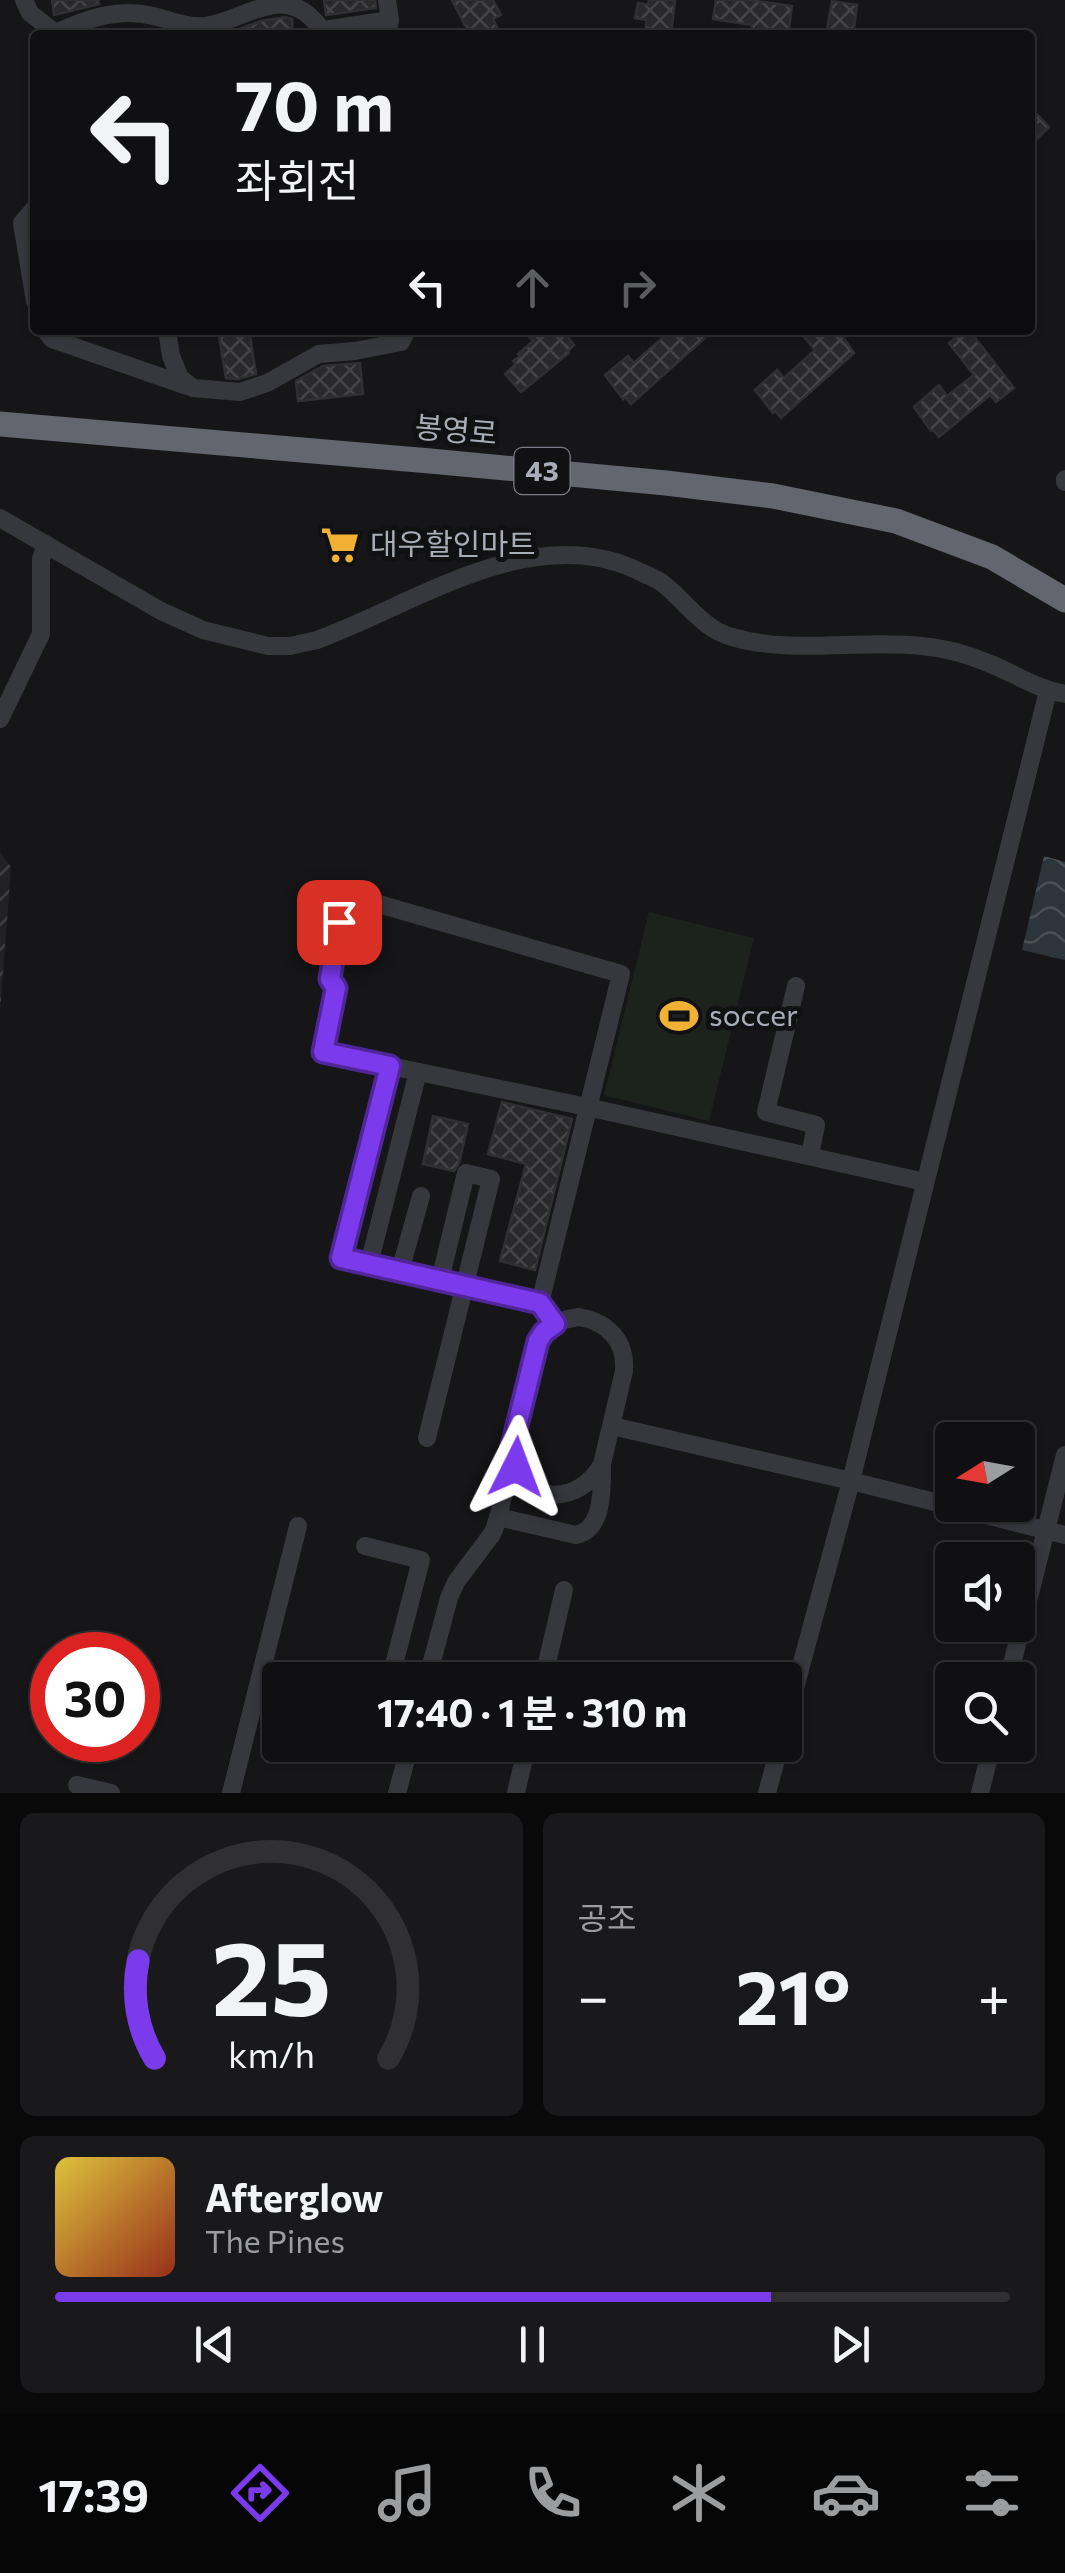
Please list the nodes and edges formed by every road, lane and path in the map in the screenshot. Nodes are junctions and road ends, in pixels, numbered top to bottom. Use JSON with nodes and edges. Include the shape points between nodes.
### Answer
{"nodes":[{"id":1,"x":24,"y":0,"type":"edge"},
{"id":2,"x":387,"y":0,"type":"edge"},
{"id":3,"x":250,"y":6,"type":"edge"},
{"id":4,"x":388,"y":27,"type":"edge"},
{"id":5,"x":52,"y":30,"type":"edge"},
{"id":6,"x":65,"y":30,"type":"edge"},
{"id":7,"x":30,"y":214,"type":"edge"},
{"id":8,"x":30,"y":271,"type":"edge"},
{"id":9,"x":49,"y":335,"type":"edge"},
{"id":10,"x":168,"y":335,"type":"edge"},
{"id":11,"x":405,"y":335,"type":"edge"},
{"id":12,"x":193,"y":388,"type":"junction"},
{"id":13,"x":0,"y":414,"type":"edge"},
{"id":14,"x":0,"y":424,"type":"edge"},
{"id":15,"x":27,"y":426,"type":"junction"},
{"id":16,"x":54,"y":428,"type":"junction"},
{"id":17,"x":0,"y":439,"type":"edge"},
{"id":18,"x":0,"y":518,"type":"edge"},
{"id":19,"x":46,"y":544,"type":"junction"},
{"id":20,"x":1065,"y":600,"type":"edge"},
{"id":21,"x":1056,"y":692,"type":"edge"},
{"id":22,"x":0,"y":720,"type":"edge"},
{"id":23,"x":796,"y":986,"type":"dead end"},
{"id":24,"x":390,"y":1066,"type":"junction"},
{"id":25,"x":418,"y":1072,"type":"junction"},
{"id":26,"x":588,"y":1107,"type":"junction"},
{"id":27,"x":810,"y":1155,"type":"junction"},
{"id":28,"x":926,"y":1182,"type":"junction"},
{"id":29,"x":421,"y":1196,"type":"dead end"},
{"id":30,"x":369,"y":1264,"type":"junction"},
{"id":31,"x":400,"y":1271,"type":"junction"},
{"id":32,"x":440,"y":1280,"type":"junction"},
{"id":33,"x":466,"y":1286,"type":"junction"},
{"id":34,"x":540,"y":1303,"type":"junction"},
{"id":35,"x":555,"y":1324,"type":"junction"},
{"id":36,"x":612,"y":1426,"type":"junction"},
{"id":37,"x":427,"y":1438,"type":"dead end"},
{"id":38,"x":1065,"y":1455,"type":"edge"},
{"id":39,"x":602,"y":1464,"type":"junction"},
{"id":40,"x":516,"y":1467,"type":"junction"},
{"id":41,"x":851,"y":1481,"type":"junction"},
{"id":42,"x":498,"y":1517,"type":"junction"},
{"id":43,"x":298,"y":1526,"type":"dead end"},
{"id":44,"x":1056,"y":1533,"type":"edge"},
{"id":45,"x":365,"y":1546,"type":"dead end"},
{"id":46,"x":564,"y":1590,"type":"dead end"},
{"id":47,"x":395,"y":1662,"type":"edge"},
{"id":48,"x":432,"y":1662,"type":"edge"},
{"id":49,"x":546,"y":1662,"type":"edge"},
{"id":50,"x":802,"y":1662,"type":"edge"},
{"id":51,"x":1014,"y":1662,"type":"edge"},
{"id":52,"x":405,"y":1762,"type":"edge"},
{"id":53,"x":523,"y":1762,"type":"edge"},
{"id":54,"x":775,"y":1762,"type":"edge"},
{"id":55,"x":988,"y":1762,"type":"edge"},
{"id":56,"x":78,"y":1785,"type":"dead end"},
{"id":57,"x":111,"y":1793,"type":"edge"},
{"id":58,"x":231,"y":1793,"type":"edge"},
{"id":59,"x":397,"y":1793,"type":"edge"},
{"id":60,"x":516,"y":1793,"type":"edge"},
{"id":61,"x":766,"y":1793,"type":"edge"},
{"id":62,"x":980,"y":1793,"type":"edge"}],
"edges":[{"from":1,"to":5,"type":"street","via":[[30,14]]},
{"from":2,"to":4,"type":"street"},
{"from":3,"to":4,"type":"street","via":[[304,10],[324,30]]},
{"from":3,"to":6,"type":"street","via":[[209,26],[130,12],[92,17]]},
{"from":7,"to":8,"type":"street","via":[[22,224]]},
{"from":9,"to":12,"type":"street"},
{"from":10,"to":12,"type":"street","via":[[180,378]]},
{"from":11,"to":12,"type":"street","via":[[402,342],[319,354],[240,392]]},
{"from":13,"to":15,"type":"highway"},
{"from":14,"to":15,"type":"highway","name":"봉영로","number":"43"},
{"from":15,"to":16,"type":"highway","name":"봉영로","number":"43"},
{"from":16,"to":17,"type":"highway"},
{"from":16,"to":20,"type":"highway","name":"봉영로","number":"43","via":[[773,496],[896,520],[992,557]]},
{"from":18,"to":19,"type":"street"},
{"from":19,"to":21,"type":"street","via":[[161,612],[268,646],[317,640],[502,562],[574,556],[630,567],[660,582],[721,634],[773,644],[922,646],[987,662]]},
{"from":19,"to":22,"type":"street","via":[[41,634]]},
{"from":21,"to":28,"type":"street"},
{"from":23,"to":27,"type":"street","via":[[766,1112],[816,1125]]},
{"from":24,"to":25,"type":"street"},
{"from":24,"to":26,"type":"street","via":[[323,1052],[344,894],[621,974]]},
{"from":24,"to":30,"type":"street","via":[[341,1258]]},
{"from":25,"to":26,"type":"street"},
{"from":25,"to":30,"type":"street"},
{"from":26,"to":27,"type":"street"},
{"from":26,"to":34,"type":"street"},
{"from":27,"to":28,"type":"street"},
{"from":28,"to":41,"type":"street"},
{"from":29,"to":31,"type":"street"},
{"from":30,"to":31,"type":"street"},
{"from":31,"to":32,"type":"street"},
{"from":32,"to":33,"type":"street"},
{"from":32,"to":33,"type":"street","via":[[466,1173],[492,1179]]},
{"from":33,"to":34,"type":"street"},
{"from":33,"to":37,"type":"street"},
{"from":34,"to":35,"type":"street"},
{"from":35,"to":36,"type":"street","via":[[593,1319],[620,1342],[624,1371]]},
{"from":35,"to":40,"type":"street","via":[[538,1341],[512,1446]]},
{"from":36,"to":39,"type":"street"},
{"from":36,"to":41,"type":"street"},
{"from":38,"to":44,"type":"street"},
{"from":39,"to":40,"type":"street","via":[[588,1485],[562,1495],[535,1488]]},
{"from":39,"to":42,"type":"street","via":[[602,1492],[587,1532]]},
{"from":40,"to":42,"type":"street"},
{"from":41,"to":44,"type":"street"},
{"from":41,"to":50,"type":"street"},
{"from":42,"to":48,"type":"street","via":[[448,1598]]},
{"from":43,"to":58,"type":"street"},
{"from":44,"to":51,"type":"street"},
{"from":45,"to":47,"type":"street","via":[[421,1560]]},
{"from":46,"to":49,"type":"street"},
{"from":52,"to":59,"type":"street"},
{"from":53,"to":60,"type":"street"},
{"from":54,"to":61,"type":"street"},
{"from":55,"to":62,"type":"street"},
{"from":56,"to":57,"type":"street"}]}
